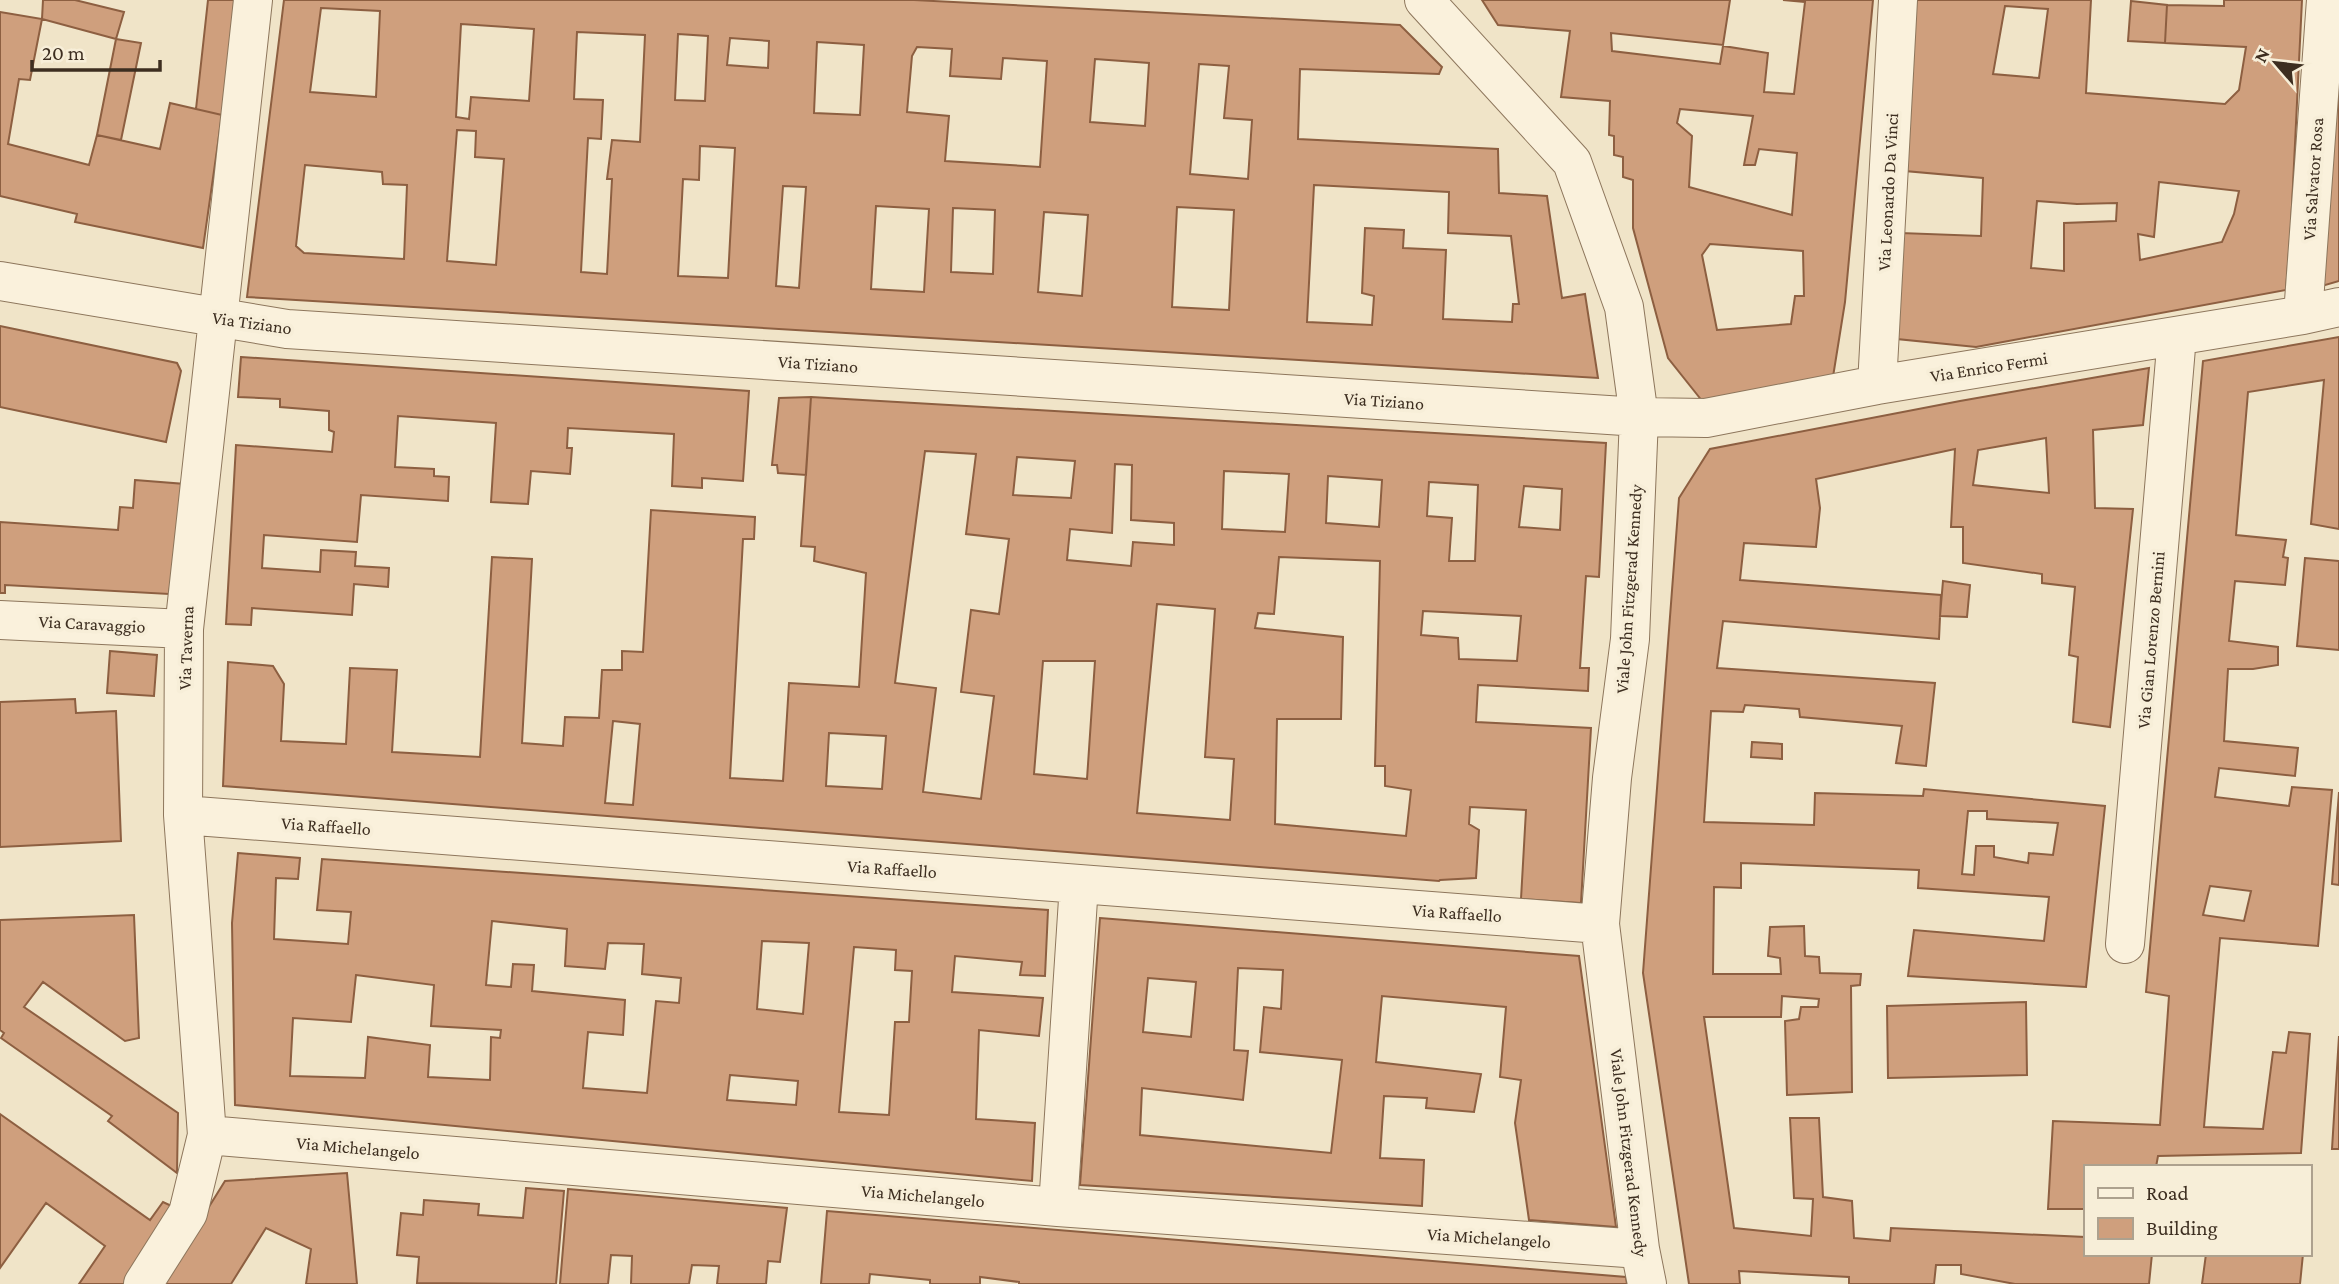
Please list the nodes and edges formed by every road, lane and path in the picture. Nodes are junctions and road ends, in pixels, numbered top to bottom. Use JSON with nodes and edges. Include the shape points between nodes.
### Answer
{"nodes":[{"id":1,"x":253,"y":0,"type":"edge"},
{"id":2,"x":1424,"y":0,"type":"edge"},
{"id":3,"x":1898,"y":0,"type":"edge"},
{"id":4,"x":2326,"y":0,"type":"edge"},
{"id":5,"x":0,"y":281,"type":"edge"},
{"id":6,"x":2321,"y":311,"type":"edge"},
{"id":7,"x":218,"y":319,"type":"junction"},
{"id":8,"x":2178,"y":336,"type":"junction"},
{"id":9,"x":1877,"y":385,"type":"junction"},
{"id":10,"x":1639,"y":417,"type":"junction"},
{"id":11,"x":0,"y":620,"type":"edge"},
{"id":12,"x":184,"y":629,"type":"junction"},
{"id":13,"x":183,"y":815,"type":"junction"},
{"id":14,"x":1079,"y":884,"type":"junction"},
{"id":15,"x":1600,"y":924,"type":"junction"},
{"id":16,"x":2125,"y":944,"type":"dead end"},
{"id":17,"x":207,"y":1135,"type":"junction"},
{"id":18,"x":1058,"y":1207,"type":"junction"},
{"id":19,"x":1643,"y":1266,"type":"edge"},
{"id":20,"x":143,"y":1284,"type":"edge"}],
"edges":[{"from":1,"to":7,"type":"street","name":"Via Taverna"},
{"from":2,"to":10,"type":"street","name":"Viale John Fitzgerad Kennedy","via":[[1572,162],[1624,307]]},
{"from":3,"to":9,"type":"street","name":"Via Leonardo Da Vinci"},
{"from":4,"to":6,"type":"street","name":"Via Salvator Rosa"},
{"from":5,"to":7,"type":"street","name":"Via Tiziano"},
{"from":6,"to":8,"type":"street","name":"Via Enrico Fermi"},
{"from":7,"to":10,"type":"street","name":"Via Tiziano","via":[[287,329]]},
{"from":7,"to":12,"type":"street","name":"Via Taverna"},
{"from":8,"to":9,"type":"street","name":"Via Enrico Fermi"},
{"from":8,"to":16,"type":"street","name":"Via Gian Lorenzo Bernini"},
{"from":9,"to":10,"type":"street","name":"Via Enrico Fermi","via":[[1706,418]]},
{"from":10,"to":15,"type":"street","name":"Viale John Fitzgerad Kennedy","via":[[1630,639]]},
{"from":11,"to":12,"type":"street","name":"Via Caravaggio"},
{"from":12,"to":13,"type":"street","name":"Via Taverna"},
{"from":13,"to":14,"type":"street","name":"Via Raffaello"},
{"from":13,"to":17,"type":"street","name":"Via Taverna"},
{"from":14,"to":15,"type":"street","name":"Via Raffaello"},
{"from":14,"to":18,"type":"street"},
{"from":15,"to":19,"type":"street","name":"Viale John Fitzgerad Kennedy"},
{"from":17,"to":18,"type":"street","name":"Via Michelangelo"},
{"from":17,"to":20,"type":"street","name":"Via Taverna","via":[[188,1213]]},
{"from":18,"to":19,"type":"street","name":"Via Michelangelo"}]}
